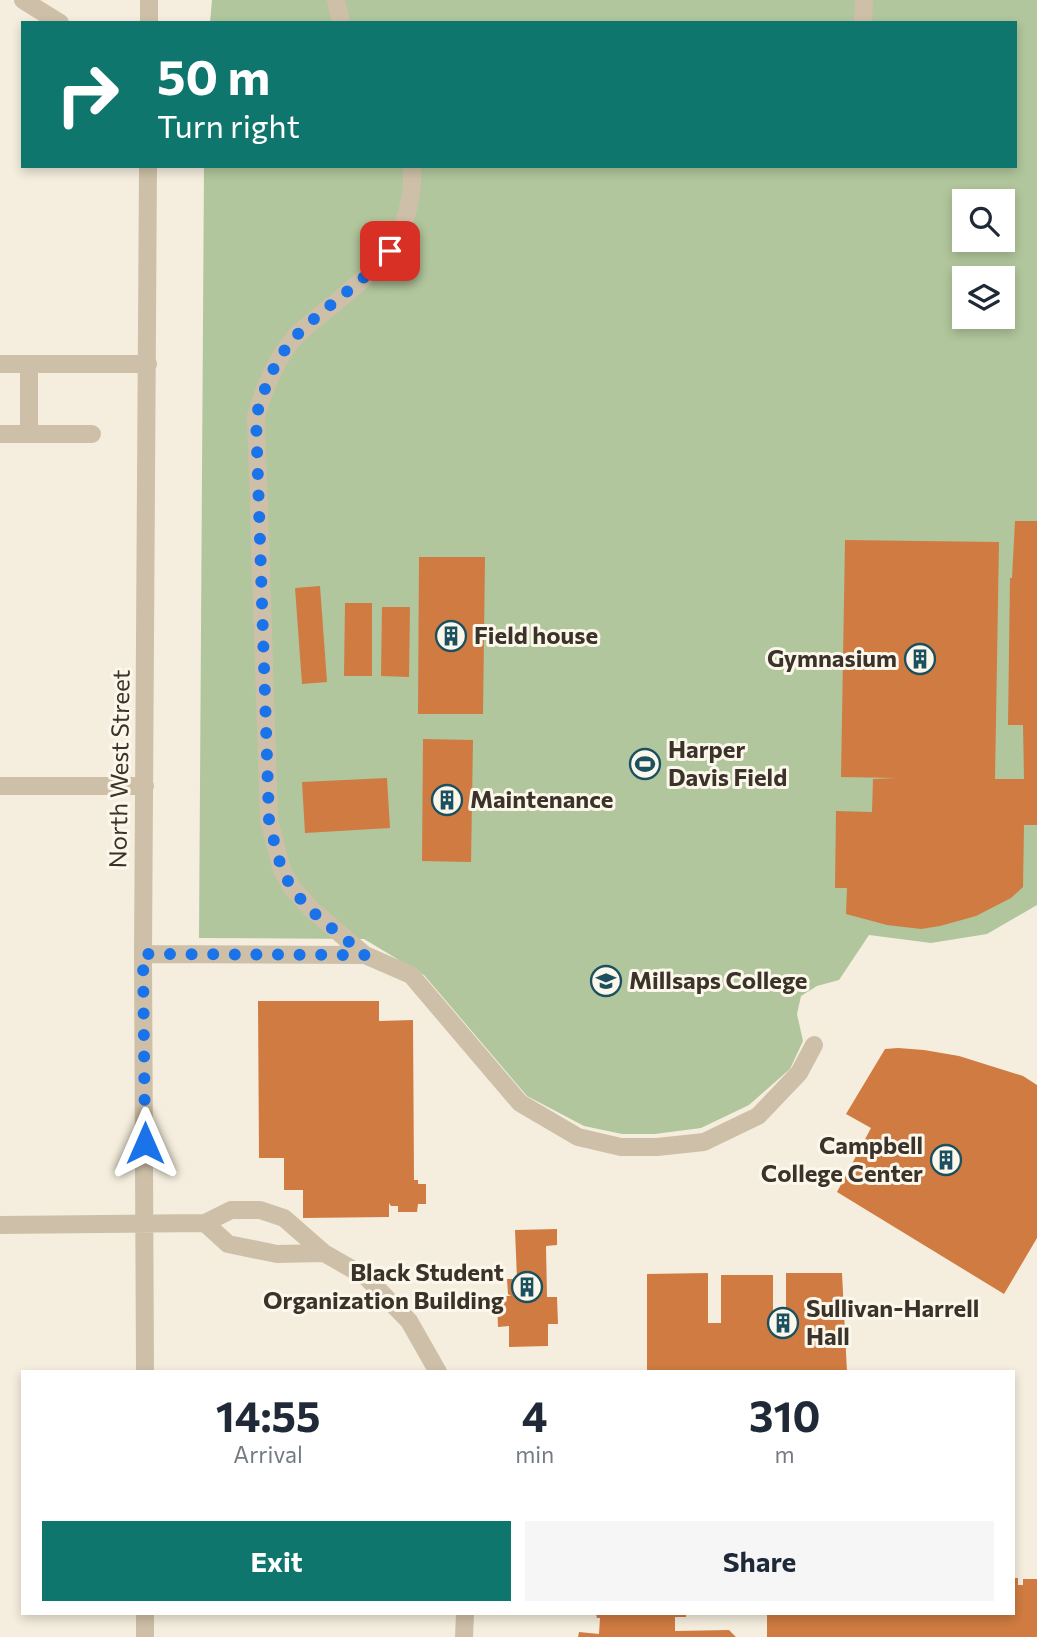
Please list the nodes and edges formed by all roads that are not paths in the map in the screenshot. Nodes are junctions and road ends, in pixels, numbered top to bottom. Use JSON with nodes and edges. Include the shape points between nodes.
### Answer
{"nodes":[{"id":1,"x":23,"y":0,"type":"edge"},
{"id":2,"x":149,"y":0,"type":"edge"},
{"id":3,"x":336,"y":0,"type":"edge"},
{"id":4,"x":864,"y":0,"type":"edge"},
{"id":5,"x":57,"y":21,"type":"edge"},
{"id":6,"x":149,"y":21,"type":"edge"},
{"id":7,"x":341,"y":21,"type":"edge"},
{"id":8,"x":863,"y":21,"type":"edge"},
{"id":9,"x":148,"y":168,"type":"edge"},
{"id":10,"x":412,"y":168,"type":"edge"},
{"id":11,"x":0,"y":364,"type":"edge"},
{"id":12,"x":29,"y":364,"type":"junction"},
{"id":13,"x":148,"y":364,"type":"junction"},
{"id":14,"x":0,"y":434,"type":"edge"},
{"id":15,"x":29,"y":434,"type":"junction"},
{"id":16,"x":92,"y":434,"type":"dead end"},
{"id":17,"x":0,"y":786,"type":"edge"},
{"id":18,"x":145,"y":786,"type":"junction"},
{"id":19,"x":143,"y":954,"type":"junction"},
{"id":20,"x":365,"y":955,"type":"junction"},
{"id":21,"x":814,"y":1045,"type":"dead end"},
{"id":22,"x":205,"y":1223,"type":"junction"},
{"id":23,"x":145,"y":1224,"type":"junction"},
{"id":24,"x":0,"y":1225,"type":"edge"},
{"id":25,"x":324,"y":1253,"type":"junction"},
{"id":26,"x":145,"y":1370,"type":"edge"},
{"id":27,"x":437,"y":1370,"type":"edge"},
{"id":28,"x":145,"y":1615,"type":"edge"},
{"id":29,"x":465,"y":1615,"type":"edge"},
{"id":30,"x":145,"y":1637,"type":"edge"},
{"id":31,"x":464,"y":1637,"type":"edge"}],
"edges":[{"from":1,"to":5,"type":"street"},
{"from":2,"to":6,"type":"street"},
{"from":3,"to":7,"type":"street"},
{"from":4,"to":8,"type":"street"},
{"from":9,"to":13,"type":"street","name":"North West Street"},
{"from":10,"to":20,"type":"street","via":[[411,201],[390,251],[371,274],[296,336],[264,387],[256,417],[269,820],[282,870],[293,889]]},
{"from":11,"to":12,"type":"street"},
{"from":12,"to":13,"type":"street"},
{"from":12,"to":15,"type":"street"},
{"from":13,"to":18,"type":"street","name":"North West Street"},
{"from":14,"to":15,"type":"street"},
{"from":15,"to":16,"type":"street"},
{"from":17,"to":18,"type":"street"},
{"from":18,"to":19,"type":"street","name":"North West Street"},
{"from":19,"to":20,"type":"street"},
{"from":19,"to":23,"type":"street","name":"North West Street"},
{"from":20,"to":21,"type":"street","via":[[411,975],[520,1104],[578,1137],[621,1147],[704,1142],[758,1116],[799,1073]]},
{"from":22,"to":23,"type":"street"},
{"from":22,"to":25,"type":"street","via":[[228,1244],[278,1254]]},
{"from":22,"to":25,"type":"street","via":[[231,1210],[260,1210],[284,1217]]},
{"from":23,"to":24,"type":"street"},
{"from":23,"to":26,"type":"street","name":"North West Street"},
{"from":25,"to":27,"type":"street","via":[[366,1277],[409,1321]]},
{"from":28,"to":30,"type":"street"},
{"from":29,"to":31,"type":"street"}]}
